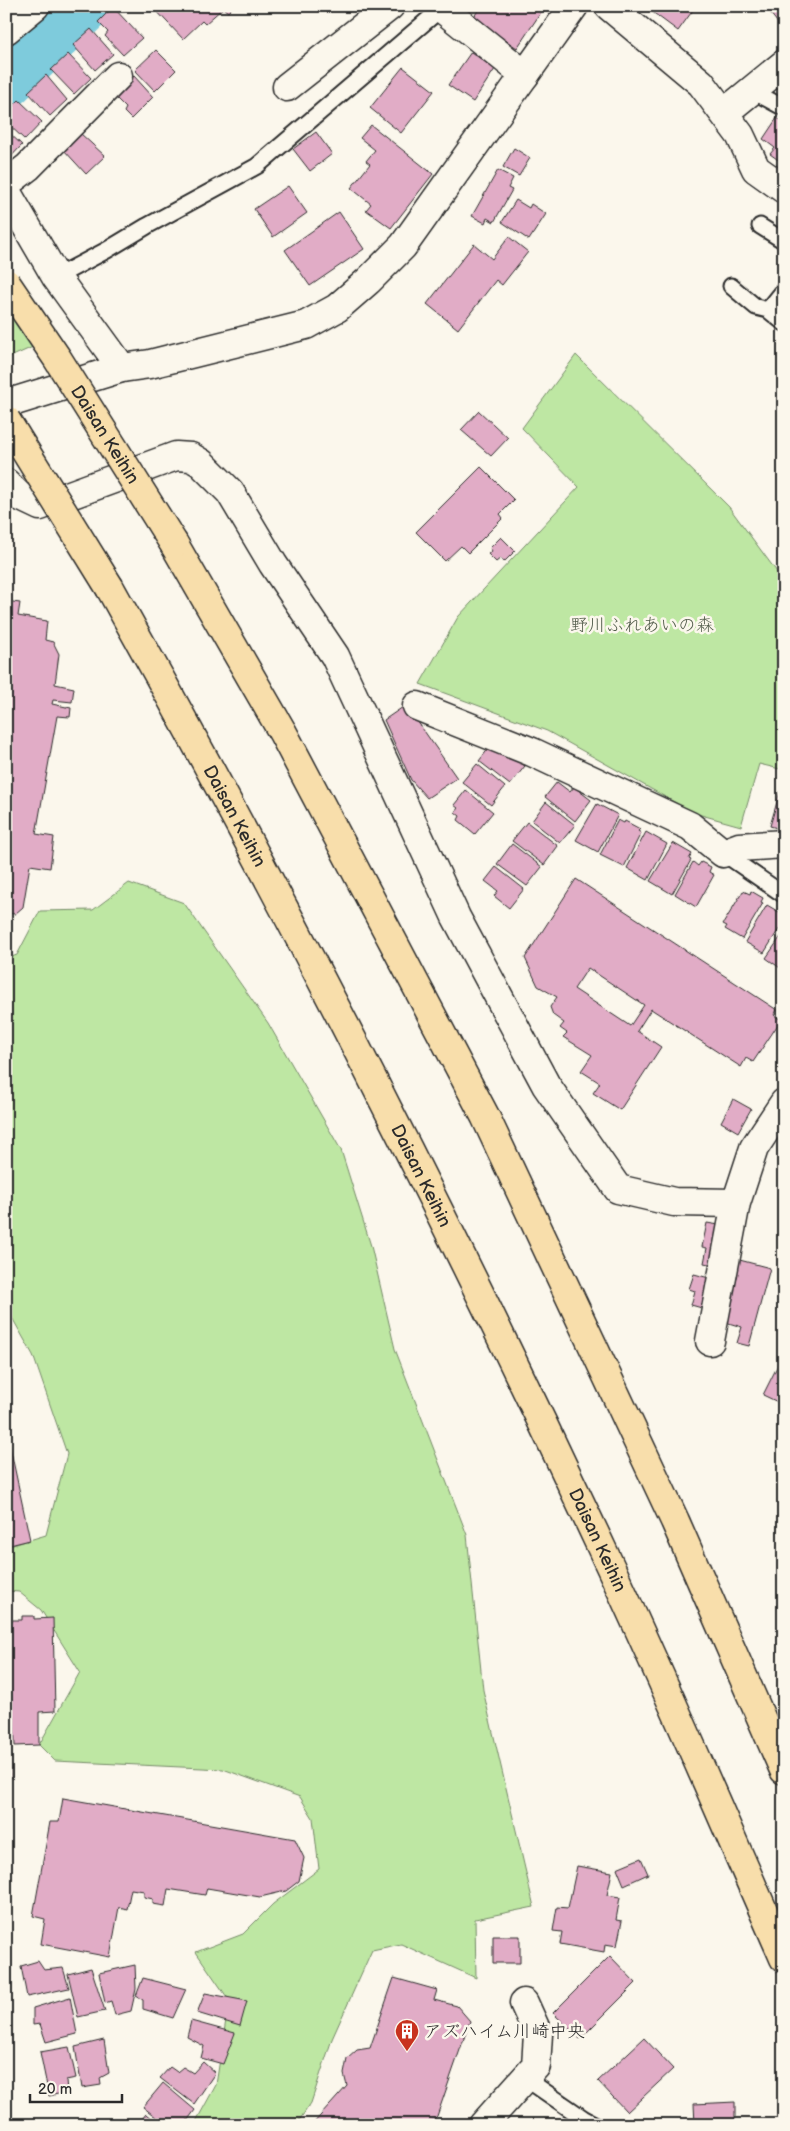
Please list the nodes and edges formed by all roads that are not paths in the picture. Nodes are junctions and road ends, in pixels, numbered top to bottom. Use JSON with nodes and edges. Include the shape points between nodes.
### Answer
{"nodes":[{"id":1,"x":34,"y":6,"type":"edge"},
{"id":2,"x":390,"y":6,"type":"edge"},
{"id":3,"x":574,"y":6,"type":"edge"},
{"id":4,"x":609,"y":6,"type":"edge"},
{"id":5,"x":441,"y":7,"type":"edge"},
{"id":6,"x":6,"y":30,"type":"edge"},
{"id":7,"x":784,"y":64,"type":"edge"},
{"id":8,"x":525,"y":75,"type":"junction"},
{"id":9,"x":118,"y":76,"type":"dead end"},
{"id":10,"x":287,"y":87,"type":"dead end"},
{"id":11,"x":751,"y":90,"type":"junction"},
{"id":12,"x":784,"y":108,"type":"edge"},
{"id":13,"x":724,"y":113,"type":"junction"},
{"id":14,"x":6,"y":184,"type":"edge"},
{"id":15,"x":784,"y":189,"type":"edge"},
{"id":16,"x":6,"y":191,"type":"edge"},
{"id":17,"x":760,"y":226,"type":"dead end"},
{"id":18,"x":784,"y":241,"type":"edge"},
{"id":19,"x":56,"y":277,"type":"junction"},
{"id":20,"x":6,"y":283,"type":"edge"},
{"id":21,"x":731,"y":286,"type":"dead end"},
{"id":22,"x":784,"y":290,"type":"edge"},
{"id":23,"x":768,"y":310,"type":"junction"},
{"id":24,"x":784,"y":324,"type":"edge"},
{"id":25,"x":122,"y":368,"type":"junction"},
{"id":26,"x":6,"y":404,"type":"edge"},
{"id":27,"x":6,"y":420,"type":"edge"},
{"id":28,"x":6,"y":483,"type":"edge"},
{"id":29,"x":417,"y":706,"type":"dead end"},
{"id":30,"x":784,"y":844,"type":"edge"},
{"id":31,"x":723,"y":853,"type":"junction"},
{"id":32,"x":784,"y":895,"type":"edge"},
{"id":33,"x":784,"y":1104,"type":"edge"},
{"id":34,"x":736,"y":1203,"type":"junction"},
{"id":35,"x":710,"y":1341,"type":"dead end"},
{"id":36,"x":784,"y":1770,"type":"edge"},
{"id":37,"x":784,"y":1958,"type":"edge"},
{"id":38,"x":524,"y":2003,"type":"dead end"},
{"id":39,"x":525,"y":2078,"type":"junction"},
{"id":40,"x":483,"y":2125,"type":"edge"},
{"id":41,"x":596,"y":2125,"type":"edge"}],
"edges":[{"from":1,"to":6,"type":"street"},
{"from":2,"to":10,"type":"street"},
{"from":3,"to":8,"type":"street"},
{"from":4,"to":13,"type":"street","via":[[701,83]]},
{"from":5,"to":8,"type":"street"},
{"from":5,"to":19,"type":"lane","via":[[257,166]]},
{"from":7,"to":11,"type":"street"},
{"from":8,"to":25,"type":"street","via":[[403,246],[337,308],[306,325]]},
{"from":9,"to":14,"type":"street","via":[[28,167]]},
{"from":11,"to":12,"type":"lane"},
{"from":11,"to":13,"type":"street"},
{"from":13,"to":15,"type":"street","via":[[740,135],[756,169]]},
{"from":16,"to":19,"type":"street"},
{"from":17,"to":18,"type":"lane"},
{"from":19,"to":25,"type":"street"},
{"from":20,"to":36,"type":"highway","name":"Daisan Keihin","bridge":true,"via":[[174,544],[283,733],[485,1116],[675,1520]]},
{"from":21,"to":23,"type":"lane","via":[[756,307]]},
{"from":22,"to":23,"type":"lane"},
{"from":23,"to":24,"type":"lane"},
{"from":25,"to":26,"type":"street"},
{"from":27,"to":37,"type":"highway","name":"Daisan Keihin","bridge":true,"via":[[110,588],[204,756],[409,1148],[604,1554]]},
{"from":28,"to":34,"type":"street","via":[[18,496],[40,506],[176,456],[190,457],[201,463],[230,492],[273,564],[336,656],[456,918],[546,1085],[618,1189],[674,1202]]},
{"from":29,"to":31,"type":"street","via":[[532,752],[690,826]]},
{"from":30,"to":31,"type":"street","via":[[739,847]]},
{"from":31,"to":32,"type":"lane"},
{"from":33,"to":34,"type":"street","via":[[754,1148]]},
{"from":34,"to":35,"type":"street"},
{"from":38,"to":39,"type":"street","via":[[538,2034],[536,2066]]},
{"from":39,"to":40,"type":"street"},
{"from":39,"to":41,"type":"lane"}]}
